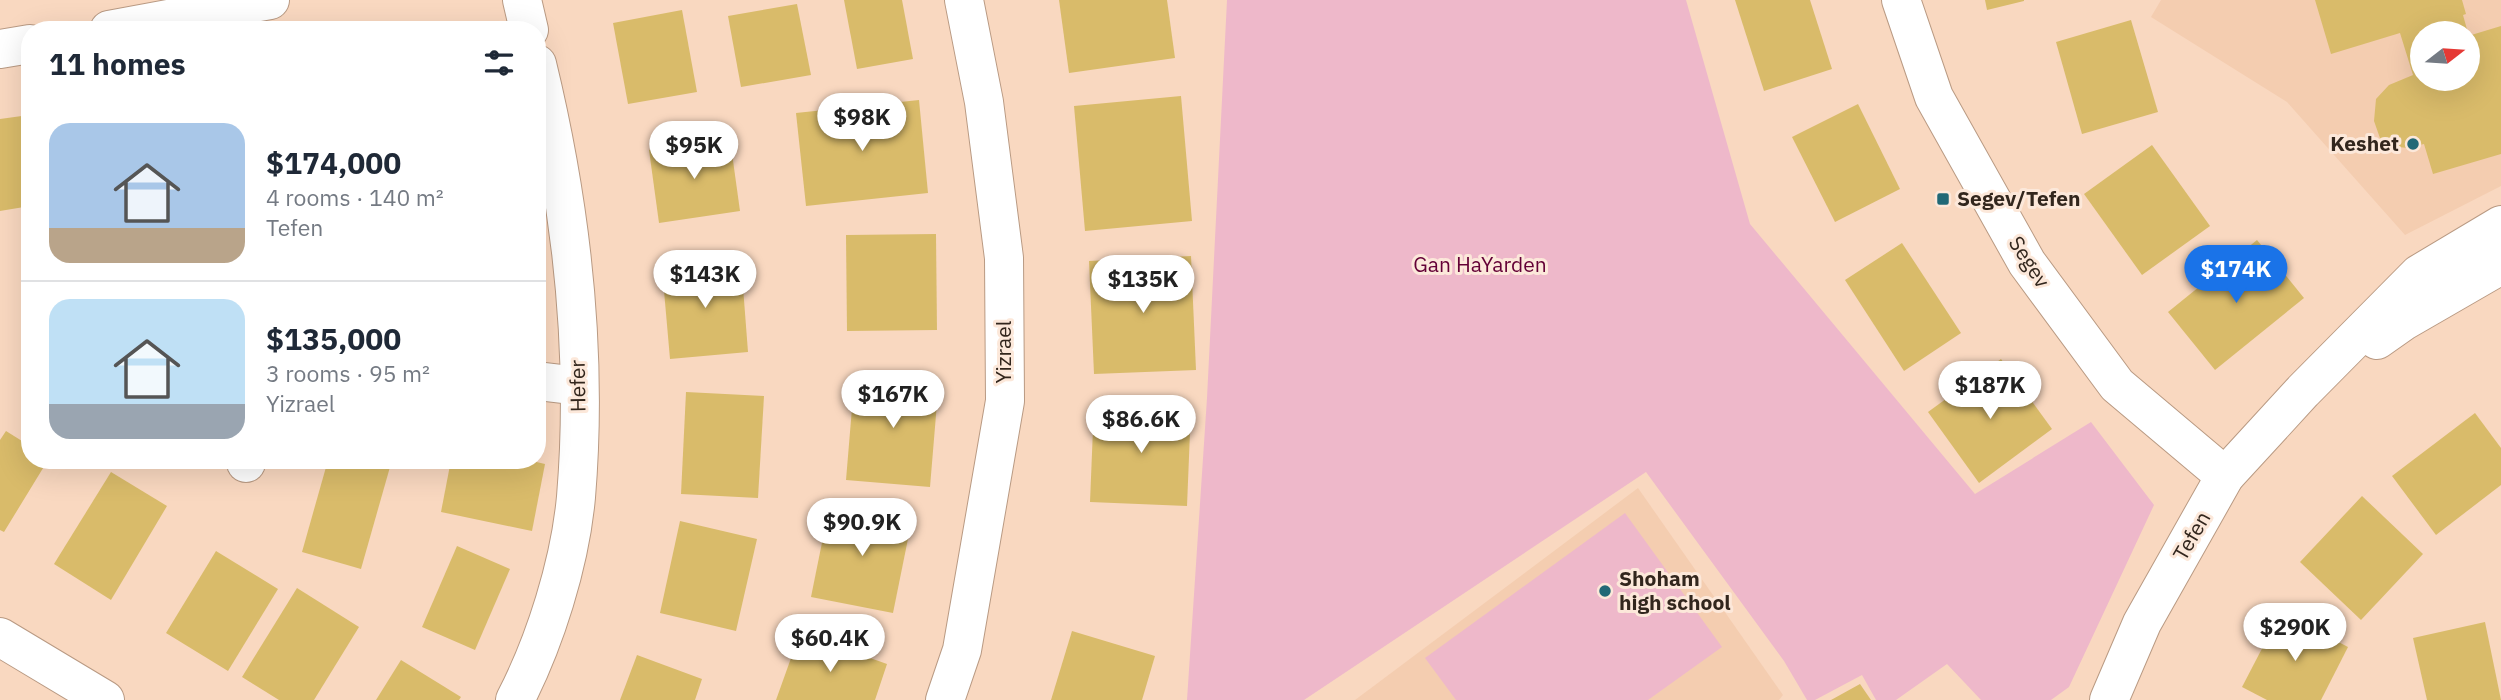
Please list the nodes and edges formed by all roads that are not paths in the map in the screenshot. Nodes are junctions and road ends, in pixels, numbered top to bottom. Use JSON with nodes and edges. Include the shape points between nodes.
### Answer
{"nodes":[{"id":1,"x":270,"y":0,"type":"edge"},
{"id":2,"x":522,"y":0,"type":"edge"},
{"id":3,"x":964,"y":0,"type":"edge"},
{"id":4,"x":1901,"y":0,"type":"edge"},
{"id":5,"x":157,"y":21,"type":"edge"},
{"id":6,"x":527,"y":21,"type":"edge"},
{"id":7,"x":21,"y":46,"type":"edge"},
{"id":8,"x":0,"y":50,"type":"edge"},
{"id":9,"x":546,"y":103,"type":"edge"},
{"id":10,"x":2501,"y":225,"type":"edge"},
{"id":11,"x":2501,"y":265,"type":"edge"},
{"id":12,"x":546,"y":382,"type":"edge"},
{"id":13,"x":579,"y":386,"type":"junction"},
{"id":14,"x":2303,"y":391,"type":"junction"},
{"id":15,"x":2225,"y":476,"type":"junction"},
{"id":16,"x":0,"y":637,"type":"edge"},
{"id":17,"x":105,"y":700,"type":"edge"},
{"id":18,"x":515,"y":700,"type":"edge"},
{"id":19,"x":946,"y":700,"type":"edge"},
{"id":20,"x":2109,"y":700,"type":"edge"}],
"edges":[{"from":1,"to":5,"type":"street"},
{"from":2,"to":6,"type":"street"},
{"from":3,"to":19,"type":"street","name":"Yizrael","via":[[984,102],[1004,258],[1004,401],[962,650]]},
{"from":4,"to":15,"type":"street","name":"Segev","via":[[1934,97],[2027,263],[2117,385]]},
{"from":7,"to":8,"type":"street"},
{"from":9,"to":13,"type":"street","name":"Hefer","via":[[574,286]]},
{"from":10,"to":14,"type":"street","name":"Tefen","via":[[2419,274]]},
{"from":11,"to":14,"type":"street","name":"Tefen","via":[[2404,321]]},
{"from":12,"to":13,"type":"street"},
{"from":13,"to":18,"type":"street","name":"Hefer","via":[[576,499],[561,577],[534,663]]},
{"from":14,"to":15,"type":"street","name":"Tefen"},
{"from":15,"to":20,"type":"street","name":"Tefen","via":[[2142,623]]},
{"from":16,"to":17,"type":"street"}]}
